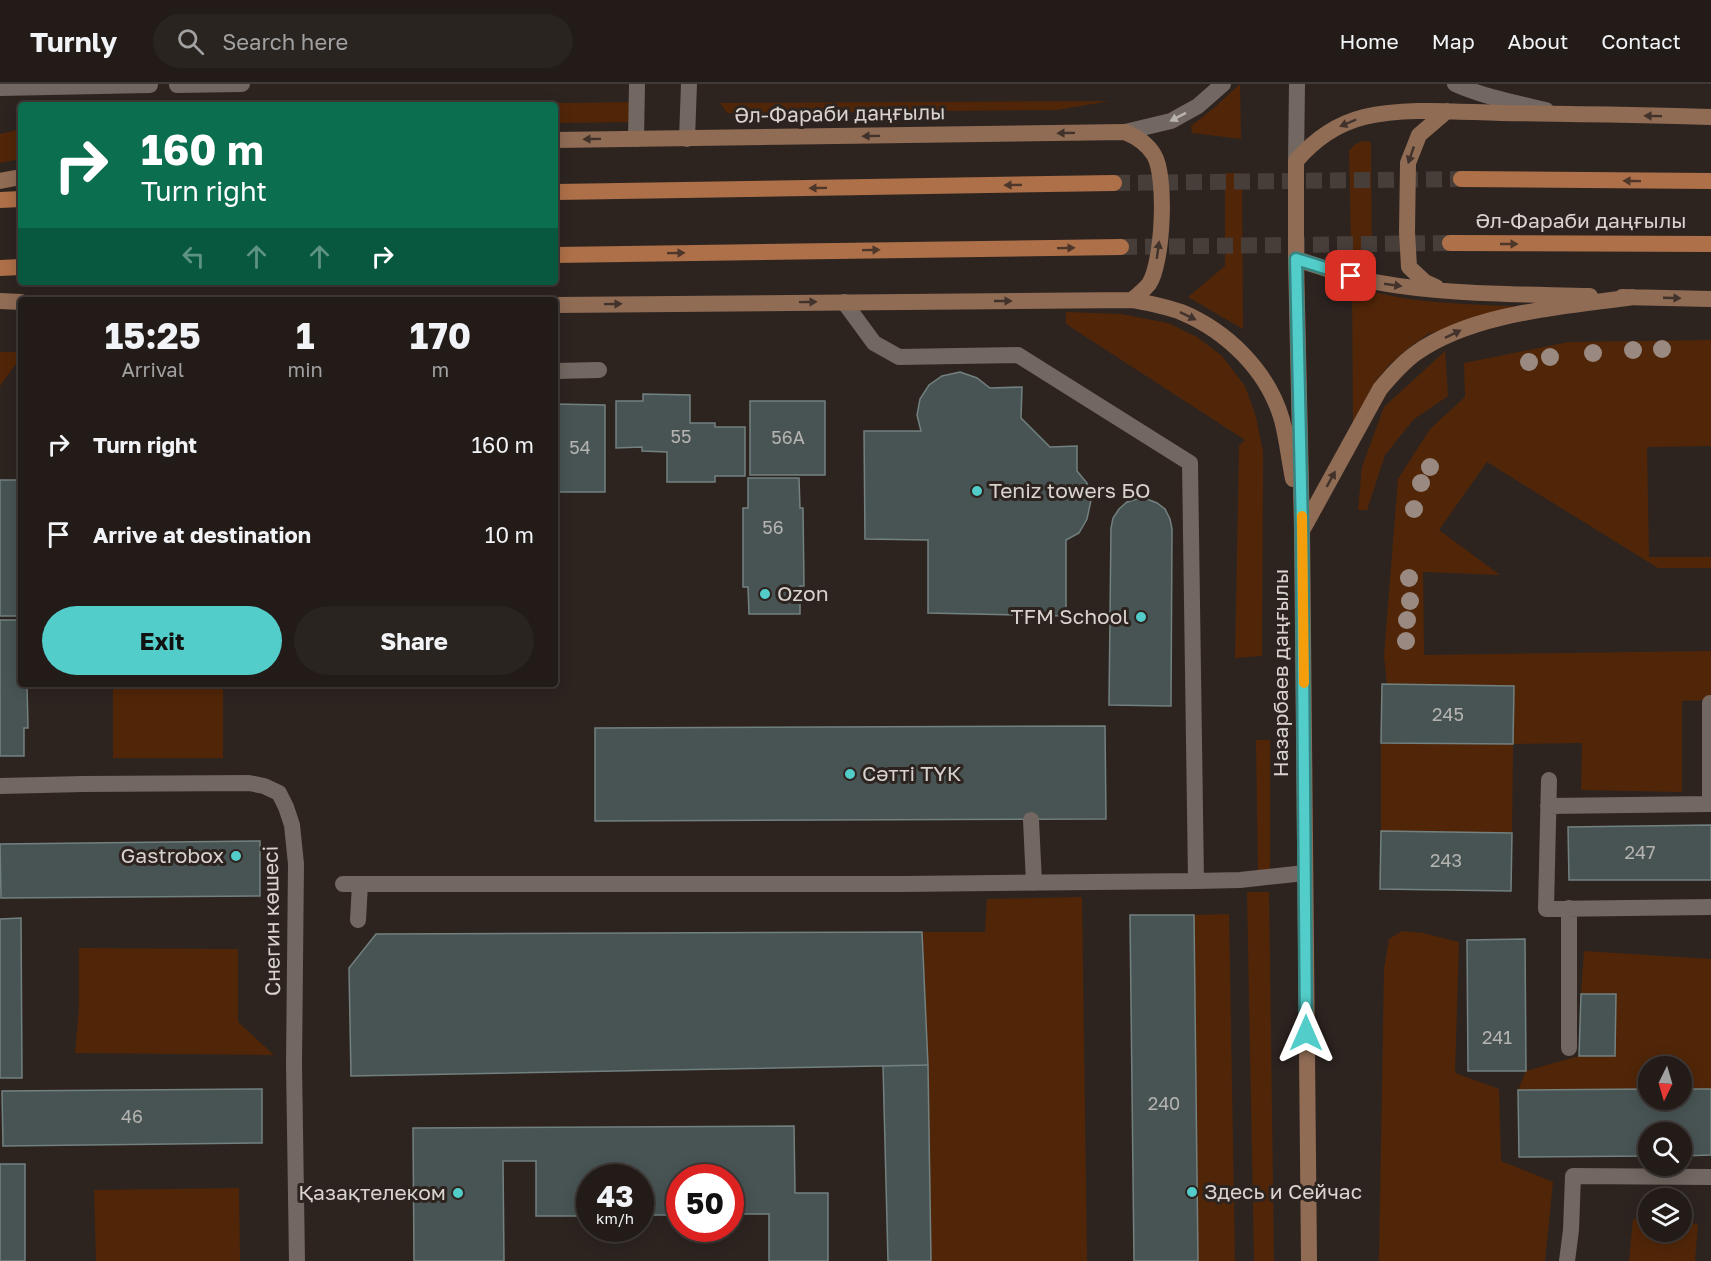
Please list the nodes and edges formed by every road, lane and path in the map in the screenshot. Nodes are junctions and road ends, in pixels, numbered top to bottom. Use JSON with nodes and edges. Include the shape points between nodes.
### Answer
{"nodes":[{"id":1,"x":242,"y":84,"type":"edge"},
{"id":2,"x":637,"y":84,"type":"edge"},
{"id":3,"x":689,"y":84,"type":"edge"},
{"id":4,"x":1223,"y":84,"type":"edge"},
{"id":5,"x":1297,"y":84,"type":"edge"},
{"id":6,"x":1455,"y":84,"type":"edge"},
{"id":7,"x":150,"y":85,"type":"edge"},
{"id":8,"x":177,"y":85,"type":"edge"},
{"id":9,"x":0,"y":88,"type":"edge"},
{"id":10,"x":1447,"y":111,"type":"junction"},
{"id":11,"x":1568,"y":114,"type":"junction"},
{"id":12,"x":1711,"y":117,"type":"edge"},
{"id":13,"x":1125,"y":132,"type":"junction"},
{"id":14,"x":636,"y":139,"type":"junction"},
{"id":15,"x":687,"y":139,"type":"junction"},
{"id":16,"x":558,"y":140,"type":"edge"},
{"id":17,"x":1296,"y":161,"type":"junction"},
{"id":18,"x":18,"y":178,"type":"edge"},
{"id":19,"x":1461,"y":179,"type":"tunnel mouth"},
{"id":20,"x":0,"y":181,"type":"edge"},
{"id":21,"x":1711,"y":181,"type":"edge"},
{"id":22,"x":1114,"y":183,"type":"tunnel mouth"},
{"id":23,"x":558,"y":192,"type":"edge"},
{"id":24,"x":18,"y":199,"type":"edge"},
{"id":25,"x":0,"y":200,"type":"edge"},
{"id":26,"x":1450,"y":243,"type":"tunnel mouth"},
{"id":27,"x":1711,"y":244,"type":"edge"},
{"id":28,"x":1121,"y":247,"type":"tunnel mouth"},
{"id":29,"x":558,"y":255,"type":"edge"},
{"id":30,"x":1296,"y":259,"type":"junction"},
{"id":31,"x":18,"y":267,"type":"edge"},
{"id":32,"x":0,"y":268,"type":"edge"},
{"id":33,"x":1445,"y":291,"type":"junction"},
{"id":34,"x":1633,"y":297,"type":"junction"},
{"id":35,"x":1711,"y":299,"type":"edge"},
{"id":36,"x":1132,"y":300,"type":"junction"},
{"id":37,"x":0,"y":301,"type":"edge"},
{"id":38,"x":18,"y":302,"type":"edge"},
{"id":39,"x":844,"y":302,"type":"junction"},
{"id":40,"x":558,"y":305,"type":"edge"},
{"id":41,"x":558,"y":370,"type":"edge"},
{"id":42,"x":598,"y":370,"type":"dead end"},
{"id":43,"x":1302,"y":530,"type":"junction"},
{"id":44,"x":1710,"y":703,"type":"edge"},
{"id":45,"x":1549,"y":780,"type":"dead end"},
{"id":46,"x":0,"y":786,"type":"edge"},
{"id":47,"x":1548,"y":806,"type":"junction"},
{"id":48,"x":1031,"y":820,"type":"dead end"},
{"id":49,"x":1305,"y":873,"type":"junction"},
{"id":50,"x":1196,"y":881,"type":"junction"},
{"id":51,"x":1034,"y":883,"type":"junction"},
{"id":52,"x":1711,"y":906,"type":"edge"},
{"id":53,"x":1569,"y":908,"type":"junction"},
{"id":54,"x":358,"y":920,"type":"dead end"},
{"id":55,"x":1569,"y":1048,"type":"dead end"},
{"id":56,"x":1711,"y":1178,"type":"edge"},
{"id":57,"x":297,"y":1261,"type":"edge"},
{"id":58,"x":1308,"y":1261,"type":"edge"},
{"id":59,"x":1567,"y":1261,"type":"edge"}],
"edges":[{"from":1,"to":8,"type":"street"},
{"from":2,"to":14,"type":"street"},
{"from":3,"to":15,"type":"street"},
{"from":4,"to":13,"type":"street","one_way":true,"via":[[1198,106],[1171,121]]},
{"from":5,"to":17,"type":"street","name":"Назарбаев даңғылы"},
{"from":6,"to":11,"type":"street","via":[[1511,102]]},
{"from":7,"to":9,"type":"street"},
{"from":10,"to":11,"type":"main road"},
{"from":10,"to":17,"type":"main road","one_way":true,"via":[[1364,117],[1319,138]]},
{"from":10,"to":33,"type":"main road","one_way":true,"via":[[1419,135],[1408,163],[1407,232],[1409,267],[1425,282]]},
{"from":12,"to":11,"type":"main road","one_way":true},
{"from":13,"to":15,"type":"main road","name":"Әл-Фараби даңғылы","one_way":true},
{"from":36,"to":13,"type":"main road","one_way":true,"via":[[1155,271],[1162,201],[1156,156],[1148,145]]},
{"from":14,"to":15,"type":"main road","name":"Әл-Фараби даңғылы"},
{"from":14,"to":16,"type":"main road","name":"Әл-Фараби даңғылы","one_way":true},
{"from":17,"to":30,"type":"main road","name":"Назарбаев даңғылы"},
{"from":18,"to":20,"type":"main road"},
{"from":21,"to":19,"type":"main road","name":"Әл-Фараби даңғылы","one_way":true},
{"from":22,"to":23,"type":"main road","one_way":true},
{"from":24,"to":25,"type":"main road"},
{"from":26,"to":27,"type":"main road","name":"Әл-Фараби даңғылы","one_way":true},
{"from":29,"to":28,"type":"main road","one_way":true},
{"from":30,"to":33,"type":"main road","one_way":true,"via":[[1373,282]]},
{"from":30,"to":43,"type":"main road","name":"Назарбаев даңғылы"},
{"from":31,"to":32,"type":"main road"},
{"from":33,"to":34,"type":"main road"},
{"from":34,"to":35,"type":"main road","one_way":true},
{"from":43,"to":34,"type":"main road","one_way":true,"via":[[1380,389],[1416,353],[1466,327],[1505,316]]},
{"from":39,"to":36,"type":"main road","one_way":true},
{"from":36,"to":43,"type":"main road","one_way":true,"via":[[1181,312],[1202,323],[1242,353],[1257,370],[1282,420]]},
{"from":37,"to":38,"type":"main road"},
{"from":40,"to":39,"type":"main road","one_way":true},
{"from":39,"to":50,"type":"street","via":[[874,343],[899,357],[1018,355],[1190,463]]},
{"from":41,"to":42,"type":"street"},
{"from":43,"to":49,"type":"main road","name":"Назарбаев даңғылы"},
{"from":44,"to":47,"type":"street","via":[[1710,804]]},
{"from":45,"to":47,"type":"street"},
{"from":46,"to":57,"type":"street","name":"Снегин көшесі","via":[[249,783],[279,793],[292,825],[296,864]]},
{"from":47,"to":53,"type":"street","via":[[1546,909]]},
{"from":48,"to":51,"type":"street"},
{"from":49,"to":50,"type":"street"},
{"from":49,"to":58,"type":"main road","name":"Назарбаев даңғылы"},
{"from":50,"to":51,"type":"street"},
{"from":51,"to":54,"type":"street","via":[[352,884]]},
{"from":52,"to":53,"type":"street"},
{"from":53,"to":55,"type":"street"},
{"from":56,"to":59,"type":"street","via":[[1573,1176]]}]}
